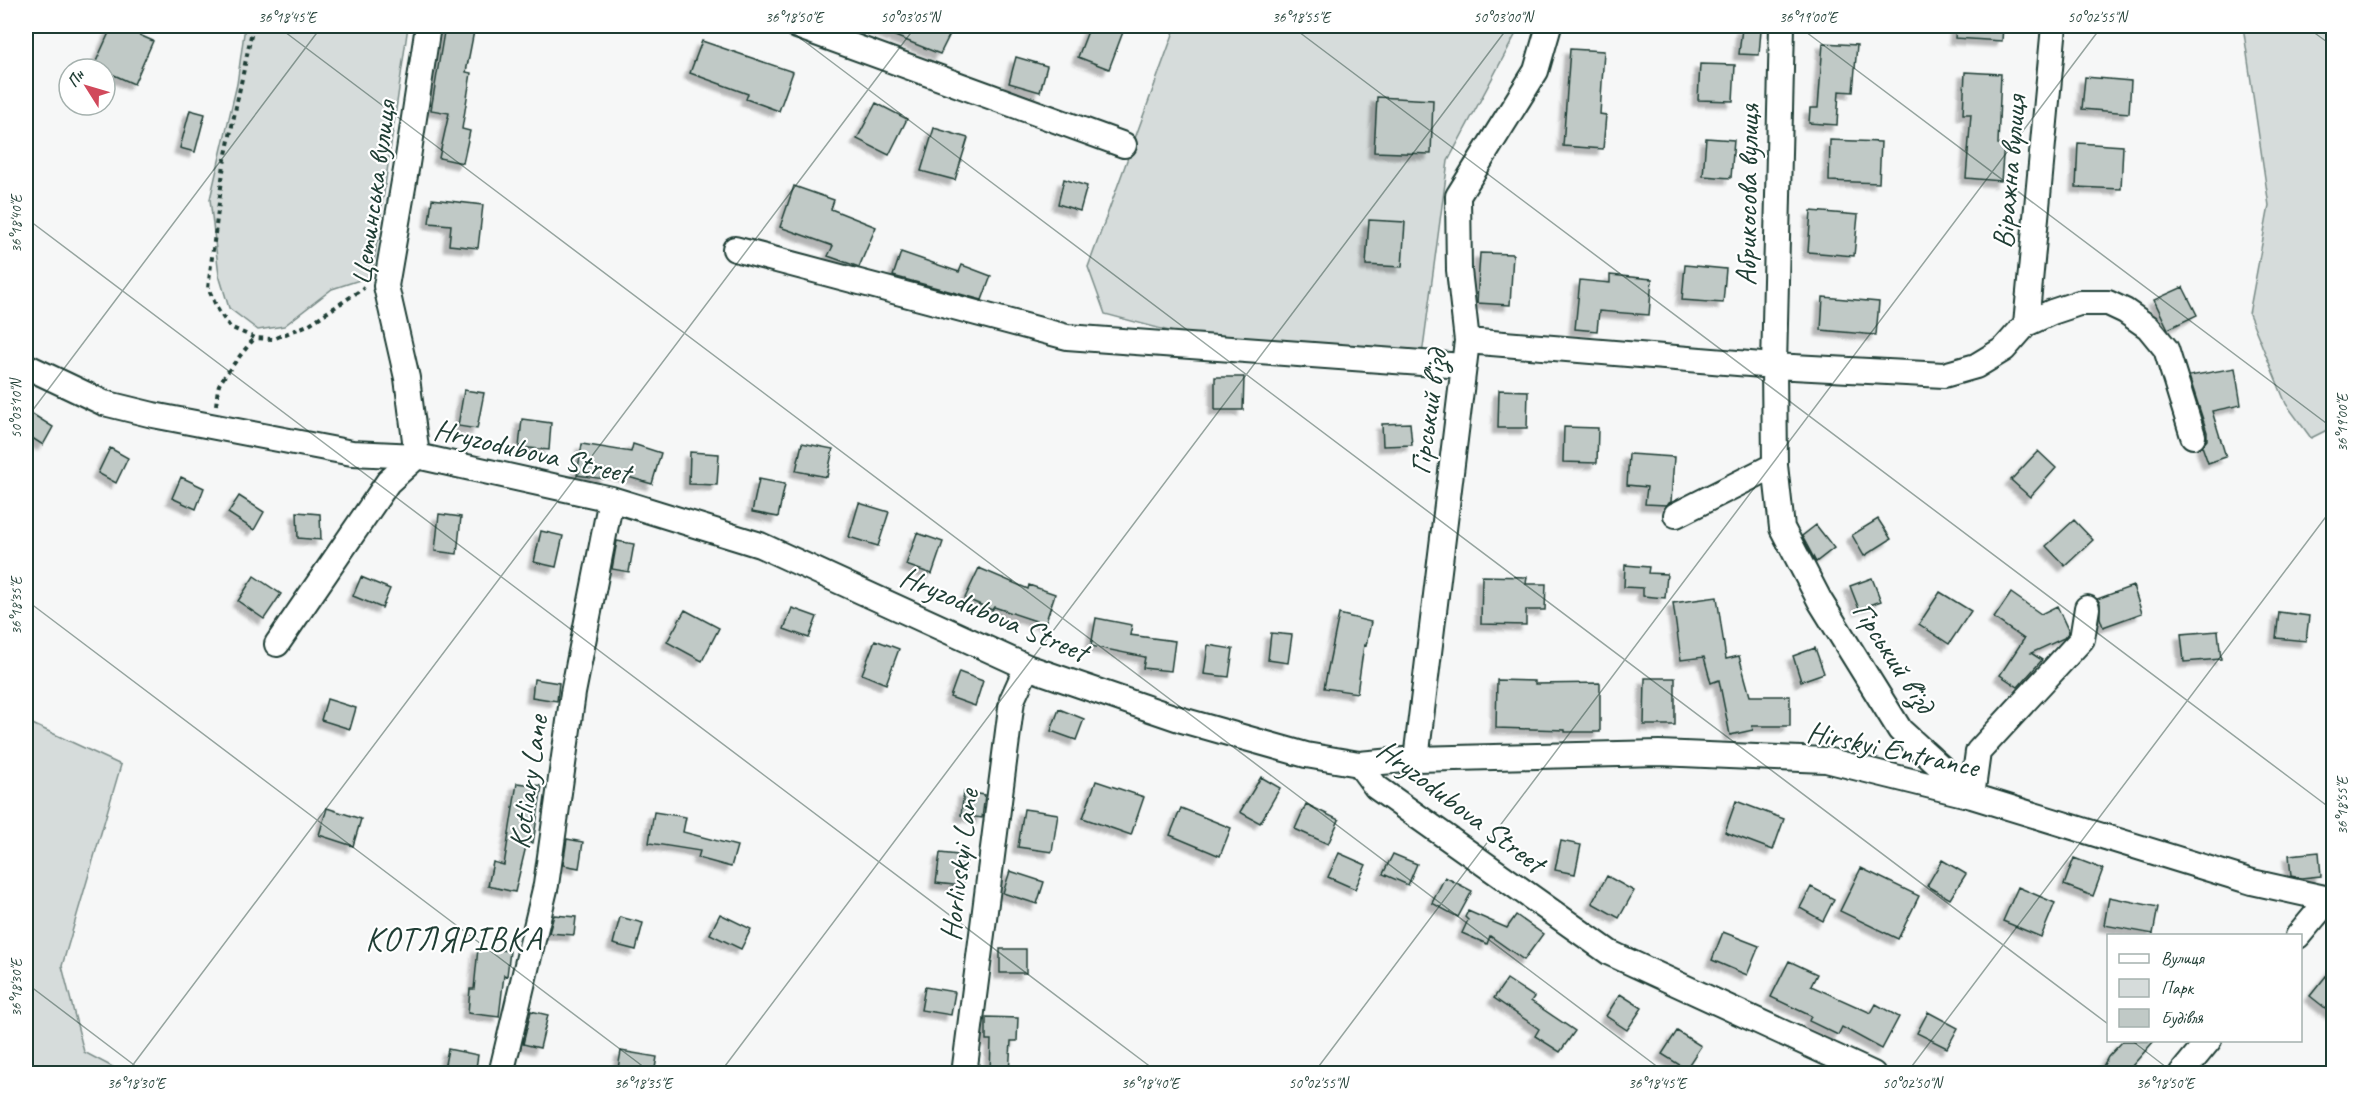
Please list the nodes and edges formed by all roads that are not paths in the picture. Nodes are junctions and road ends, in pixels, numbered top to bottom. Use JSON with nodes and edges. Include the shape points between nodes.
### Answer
{"nodes":[{"id":1,"x":428,"y":26,"type":"edge"},
{"id":2,"x":797,"y":26,"type":"edge"},
{"id":3,"x":1549,"y":26,"type":"edge"},
{"id":4,"x":1782,"y":26,"type":"edge"},
{"id":5,"x":2054,"y":26,"type":"edge"},
{"id":6,"x":1124,"y":145,"type":"dead end"},
{"id":7,"x":735,"y":249,"type":"dead end"},
{"id":8,"x":2026,"y":324,"type":"junction"},
{"id":9,"x":1467,"y":341,"type":"junction"},
{"id":10,"x":26,"y":366,"type":"edge"},
{"id":11,"x":1463,"y":366,"type":"junction"},
{"id":12,"x":1774,"y":366,"type":"junction"},
{"id":13,"x":2193,"y":436,"type":"dead end"},
{"id":14,"x":417,"y":456,"type":"junction"},
{"id":15,"x":1775,"y":465,"type":"junction"},
{"id":16,"x":611,"y":499,"type":"junction"},
{"id":17,"x":1676,"y":516,"type":"dead end"},
{"id":18,"x":2087,"y":608,"type":"dead end"},
{"id":19,"x":277,"y":644,"type":"dead end"},
{"id":20,"x":1027,"y":667,"type":"junction"},
{"id":21,"x":1416,"y":759,"type":"junction"},
{"id":22,"x":1359,"y":764,"type":"junction"},
{"id":23,"x":1972,"y":796,"type":"junction"},
{"id":24,"x":2331,"y":899,"type":"edge"},
{"id":25,"x":2300,"y":934,"type":"edge"},
{"id":26,"x":2208,"y":1042,"type":"edge"},
{"id":27,"x":501,"y":1074,"type":"edge"},
{"id":28,"x":964,"y":1074,"type":"edge"},
{"id":29,"x":1873,"y":1074,"type":"edge"},
{"id":30,"x":2181,"y":1074,"type":"edge"}],
"edges":[{"from":1,"to":14,"type":"street","name":"Цетинська вулиця","via":[[386,286],[407,378]]},
{"from":2,"to":6,"type":"street"},
{"from":3,"to":9,"type":"street","via":[[1536,72],[1458,196],[1459,270]]},
{"from":4,"to":12,"type":"street","name":"Абрикосова вулиця"},
{"from":5,"to":8,"type":"street","name":"Віражна вулиця"},
{"from":7,"to":11,"type":"street","via":[[1067,337]]},
{"from":8,"to":12,"type":"street","name":"Гірський в'їзд","via":[[1995,355],[1976,366],[1944,375]]},
{"from":8,"to":13,"type":"street","via":[[2079,303],[2108,303],[2125,311],[2148,327],[2166,350]]},
{"from":9,"to":11,"type":"street","name":"Гірський в'їзд"},
{"from":9,"to":12,"type":"street","name":"Гірський в'їзд"},
{"from":10,"to":14,"type":"street","name":"Hryzodubova Street","via":[[104,403],[352,453]]},
{"from":11,"to":21,"type":"street","name":"Гірський в'їзд"},
{"from":12,"to":15,"type":"street","name":"Гірський в'їзд"},
{"from":14,"to":16,"type":"street","name":"Hryzodubova Street"},
{"from":14,"to":19,"type":"street","via":[[388,482]]},
{"from":15,"to":17,"type":"street"},
{"from":15,"to":23,"type":"street","name":"Гірський в'їзд","via":[[1782,528],[1820,601],[1900,730]]},
{"from":16,"to":20,"type":"street","name":"Hryzodubova Street","via":[[760,545]]},
{"from":16,"to":27,"type":"street","name":"Kotliary Lane","via":[[573,693],[546,885]]},
{"from":18,"to":23,"type":"street","via":[[2082,639],[1978,752]]},
{"from":20,"to":22,"type":"street","name":"Hryzodubova Street","via":[[1205,726],[1306,755]]},
{"from":20,"to":28,"type":"street","name":"Horlivskyi Lane","via":[[1012,700]]},
{"from":21,"to":22,"type":"street","name":"Hirskyi Entrance"},
{"from":21,"to":23,"type":"street","name":"Hirskyi Entrance","via":[[1659,753],[1826,760]]},
{"from":22,"to":29,"type":"street","name":"Hryzodubova Street","via":[[1376,788],[1610,953]]},
{"from":23,"to":24,"type":"street","name":"Hirskyi Entrance","via":[[2252,882]]},
{"from":24,"to":25,"type":"street"},
{"from":26,"to":30,"type":"street"}]}
